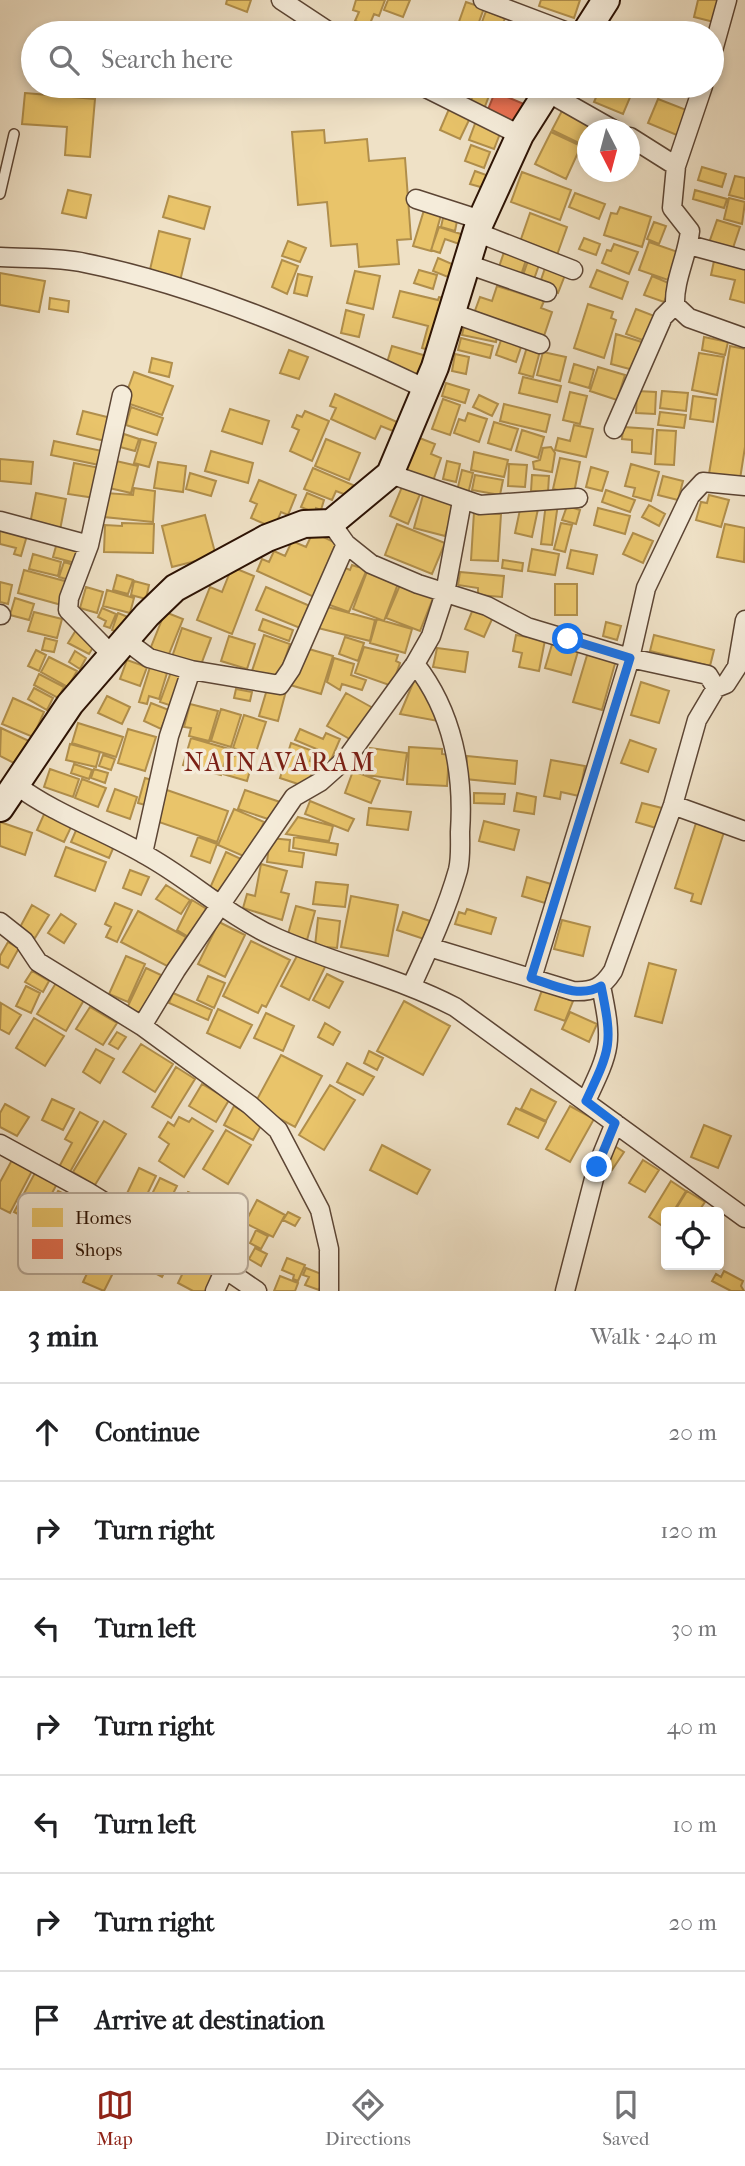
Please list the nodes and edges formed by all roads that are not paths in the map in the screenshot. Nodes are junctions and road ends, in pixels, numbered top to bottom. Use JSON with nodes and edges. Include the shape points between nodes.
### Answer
{"nodes":[{"id":1,"x":281,"y":0,"type":"edge"},
{"id":2,"x":482,"y":0,"type":"edge"},
{"id":3,"x":606,"y":0,"type":"edge"},
{"id":4,"x":727,"y":0,"type":"edge"},
{"id":5,"x":505,"y":4,"type":"edge"},
{"id":6,"x":313,"y":21,"type":"edge"},
{"id":7,"x":543,"y":21,"type":"edge"},
{"id":8,"x":593,"y":21,"type":"edge"},
{"id":9,"x":721,"y":21,"type":"edge"},
{"id":10,"x":446,"y":98,"type":"edge"},
{"id":11,"x":543,"y":98,"type":"edge"},
{"id":12,"x":563,"y":98,"type":"edge"},
{"id":13,"x":699,"y":98,"type":"edge"},
{"id":14,"x":597,"y":119,"type":"edge"},
{"id":15,"x":14,"y":134,"type":"dead end"},
{"id":16,"x":520,"y":135,"type":"junction"},
{"id":17,"x":640,"y":144,"type":"edge"},
{"id":18,"x":676,"y":166,"type":"junction"},
{"id":19,"x":0,"y":194,"type":"edge"},
{"id":20,"x":416,"y":199,"type":"dead end"},
{"id":21,"x":479,"y":226,"type":"junction"},
{"id":22,"x":689,"y":245,"type":"junction"},
{"id":23,"x":0,"y":257,"type":"edge"},
{"id":24,"x":745,"y":260,"type":"edge"},
{"id":25,"x":467,"y":264,"type":"junction"},
{"id":26,"x":573,"y":270,"type":"dead end"},
{"id":27,"x":547,"y":292,"type":"dead end"},
{"id":28,"x":675,"y":305,"type":"junction"},
{"id":29,"x":452,"y":313,"type":"junction"},
{"id":30,"x":744,"y":332,"type":"edge"},
{"id":31,"x":540,"y":344,"type":"dead end"},
{"id":32,"x":426,"y":389,"type":"junction"},
{"id":33,"x":121,"y":395,"type":"dead end"},
{"id":34,"x":614,"y":429,"type":"dead end"},
{"id":35,"x":390,"y":474,"type":"junction"},
{"id":36,"x":745,"y":486,"type":"edge"},
{"id":37,"x":578,"y":498,"type":"dead end"},
{"id":38,"x":463,"y":500,"type":"junction"},
{"id":39,"x":0,"y":521,"type":"edge"},
{"id":40,"x":331,"y":523,"type":"junction"},
{"id":41,"x":346,"y":544,"type":"junction"},
{"id":42,"x":89,"y":545,"type":"junction"},
{"id":43,"x":445,"y":593,"type":"junction"},
{"id":44,"x":745,"y":620,"type":"edge"},
{"id":45,"x":119,"y":648,"type":"junction"},
{"id":46,"x":630,"y":658,"type":"junction"},
{"id":47,"x":415,"y":664,"type":"junction"},
{"id":48,"x":191,"y":670,"type":"junction"},
{"id":49,"x":716,"y":688,"type":"junction"},
{"id":50,"x":8,"y":779,"type":"edge"},
{"id":51,"x":673,"y":805,"type":"junction"},
{"id":52,"x":0,"y":808,"type":"edge"},
{"id":53,"x":745,"y":831,"type":"edge"},
{"id":54,"x":143,"y":853,"type":"junction"},
{"id":55,"x":220,"y":906,"type":"junction"},
{"id":56,"x":0,"y":922,"type":"edge"},
{"id":57,"x":429,"y":947,"type":"junction"},
{"id":58,"x":531,"y":978,"type":"junction"},
{"id":59,"x":412,"y":985,"type":"junction"},
{"id":60,"x":601,"y":986,"type":"junction"},
{"id":61,"x":142,"y":1026,"type":"junction"},
{"id":62,"x":586,"y":1101,"type":"junction"},
{"id":63,"x":615,"y":1123,"type":"junction"},
{"id":64,"x":0,"y":1144,"type":"edge"},
{"id":65,"x":90,"y":1193,"type":"edge"},
{"id":66,"x":745,"y":1218,"type":"edge"},
{"id":67,"x":223,"y":1274,"type":"edge"},
{"id":68,"x":232,"y":1274,"type":"edge"},
{"id":69,"x":215,"y":1291,"type":"edge"},
{"id":70,"x":257,"y":1291,"type":"edge"},
{"id":71,"x":329,"y":1291,"type":"edge"},
{"id":72,"x":565,"y":1291,"type":"edge"}],
"edges":[{"from":1,"to":6,"type":"street"},
{"from":2,"to":5,"type":"street"},
{"from":3,"to":8,"type":"main road"},
{"from":4,"to":9,"type":"street"},
{"from":5,"to":7,"type":"street"},
{"from":10,"to":16,"type":"street"},
{"from":11,"to":16,"type":"main road"},
{"from":12,"to":14,"type":"street"},
{"from":13,"to":18,"type":"street"},
{"from":15,"to":19,"type":"lane"},
{"from":16,"to":21,"type":"main road"},
{"from":17,"to":18,"type":"street"},
{"from":18,"to":22,"type":"street","via":[[672,208],[690,231]]},
{"from":20,"to":21,"type":"street"},
{"from":21,"to":25,"type":"main road"},
{"from":21,"to":26,"type":"street"},
{"from":22,"to":24,"type":"street"},
{"from":22,"to":28,"type":"street","via":[[674,290]]},
{"from":23,"to":32,"type":"street","via":[[83,262],[151,279],[294,330]]},
{"from":25,"to":27,"type":"street"},
{"from":25,"to":29,"type":"main road"},
{"from":28,"to":30,"type":"street","via":[[689,318]]},
{"from":28,"to":34,"type":"street","via":[[663,317]]},
{"from":29,"to":31,"type":"street"},
{"from":29,"to":32,"type":"main road"},
{"from":32,"to":35,"type":"main road"},
{"from":33,"to":42,"type":"street"},
{"from":35,"to":38,"type":"street"},
{"from":35,"to":40,"type":"main road"},
{"from":36,"to":46,"type":"street","via":[[703,482],[690,496],[646,588]]},
{"from":37,"to":38,"type":"street","via":[[480,505]]},
{"from":38,"to":43,"type":"street"},
{"from":39,"to":42,"type":"street"},
{"from":40,"to":41,"type":"street"},
{"from":40,"to":45,"type":"main road","via":[[304,524],[267,538],[175,589]]},
{"from":41,"to":43,"type":"street","via":[[371,565]]},
{"from":41,"to":48,"type":"street","via":[[280,685]]},
{"from":42,"to":45,"type":"street","via":[[68,610]]},
{"from":43,"to":46,"type":"street","via":[[487,606],[527,628]]},
{"from":43,"to":47,"type":"street","via":[[431,636]]},
{"from":44,"to":49,"type":"street","via":[[737,667],[726,684]]},
{"from":45,"to":48,"type":"street"},
{"from":45,"to":50,"type":"main road"},
{"from":46,"to":49,"type":"street","via":[[708,675]]},
{"from":46,"to":58,"type":"street"},
{"from":47,"to":55,"type":"street","via":[[347,758],[294,797]]},
{"from":47,"to":57,"type":"street","via":[[443,710],[456,750],[462,803],[458,868]]},
{"from":48,"to":54,"type":"street","via":[[169,736]]},
{"from":49,"to":51,"type":"street","via":[[697,720]]},
{"from":50,"to":52,"type":"main road"},
{"from":50,"to":54,"type":"street","via":[[41,804]]},
{"from":51,"to":53,"type":"street"},
{"from":51,"to":60,"type":"street","via":[[613,971]]},
{"from":54,"to":55,"type":"street"},
{"from":55,"to":59,"type":"street","via":[[301,948]]},
{"from":55,"to":61,"type":"street"},
{"from":56,"to":61,"type":"street","via":[[24,941],[38,962]]},
{"from":57,"to":58,"type":"street"},
{"from":57,"to":59,"type":"street"},
{"from":58,"to":60,"type":"street","via":[[573,991],[591,992]]},
{"from":59,"to":62,"type":"street","via":[[455,1007]]},
{"from":60,"to":62,"type":"street","via":[[610,1031],[607,1056]]},
{"from":61,"to":71,"type":"street","via":[[278,1130],[320,1210],[328,1249]]},
{"from":62,"to":63,"type":"street"},
{"from":63,"to":66,"type":"street"},
{"from":63,"to":72,"type":"street","via":[[597,1167]]},
{"from":64,"to":65,"type":"street"},
{"from":67,"to":69,"type":"street"},
{"from":68,"to":70,"type":"street"}]}
